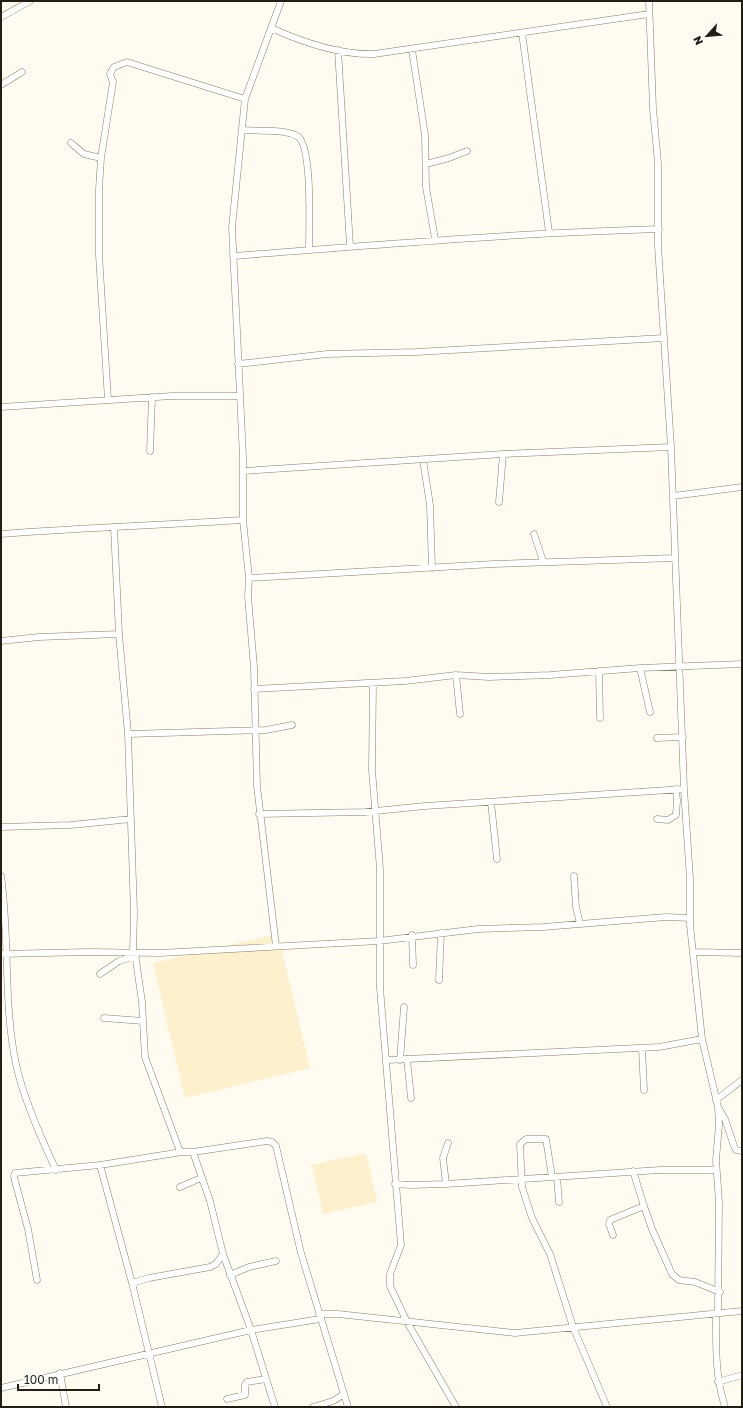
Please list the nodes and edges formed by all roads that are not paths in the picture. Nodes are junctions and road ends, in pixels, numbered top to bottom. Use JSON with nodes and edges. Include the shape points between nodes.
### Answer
{"nodes":[{"id":1,"x":30,"y":1,"type":"edge"},
{"id":2,"x":281,"y":1,"type":"edge"},
{"id":3,"x":649,"y":1,"type":"edge"},
{"id":4,"x":649,"y":14,"type":"junction"},
{"id":5,"x":1,"y":17,"type":"edge"},
{"id":6,"x":271,"y":28,"type":"junction"},
{"id":7,"x":522,"y":33,"type":"junction"},
{"id":8,"x":338,"y":50,"type":"junction"},
{"id":9,"x":412,"y":50,"type":"junction"},
{"id":10,"x":22,"y":72,"type":"dead end"},
{"id":11,"x":1,"y":85,"type":"edge"},
{"id":12,"x":245,"y":99,"type":"junction"},
{"id":13,"x":242,"y":130,"type":"junction"},
{"id":14,"x":71,"y":143,"type":"dead end"},
{"id":15,"x":467,"y":151,"type":"dead end"},
{"id":16,"x":102,"y":158,"type":"junction"},
{"id":17,"x":426,"y":164,"type":"junction"},
{"id":18,"x":659,"y":229,"type":"junction"},
{"id":19,"x":549,"y":232,"type":"junction"},
{"id":20,"x":435,"y":239,"type":"junction"},
{"id":21,"x":350,"y":246,"type":"junction"},
{"id":22,"x":309,"y":249,"type":"junction"},
{"id":23,"x":233,"y":256,"type":"junction"},
{"id":24,"x":664,"y":338,"type":"junction"},
{"id":25,"x":238,"y":364,"type":"junction"},
{"id":26,"x":240,"y":396,"type":"junction"},
{"id":27,"x":152,"y":397,"type":"junction"},
{"id":28,"x":108,"y":400,"type":"junction"},
{"id":29,"x":1,"y":407,"type":"edge"},
{"id":30,"x":671,"y":447,"type":"junction"},
{"id":31,"x":150,"y":451,"type":"dead end"},
{"id":32,"x":503,"y":454,"type":"junction"},
{"id":33,"x":423,"y":460,"type":"junction"},
{"id":34,"x":243,"y":471,"type":"junction"},
{"id":35,"x":742,"y":488,"type":"edge"},
{"id":36,"x":673,"y":496,"type":"junction"},
{"id":37,"x":499,"y":502,"type":"dead end"},
{"id":38,"x":243,"y":520,"type":"junction"},
{"id":39,"x":114,"y":527,"type":"junction"},
{"id":40,"x":1,"y":534,"type":"edge"},
{"id":41,"x":534,"y":534,"type":"dead end"},
{"id":42,"x":675,"y":558,"type":"junction"},
{"id":43,"x":543,"y":561,"type":"junction"},
{"id":44,"x":432,"y":568,"type":"junction"},
{"id":45,"x":249,"y":578,"type":"junction"},
{"id":46,"x":119,"y":634,"type":"junction"},
{"id":47,"x":1,"y":641,"type":"edge"},
{"id":48,"x":742,"y":664,"type":"edge"},
{"id":49,"x":680,"y":667,"type":"junction"},
{"id":50,"x":640,"y":668,"type":"junction"},
{"id":51,"x":599,"y":671,"type":"junction"},
{"id":52,"x":456,"y":675,"type":"junction"},
{"id":53,"x":373,"y":683,"type":"junction"},
{"id":54,"x":254,"y":689,"type":"junction"},
{"id":55,"x":650,"y":712,"type":"dead end"},
{"id":56,"x":460,"y":714,"type":"dead end"},
{"id":57,"x":600,"y":718,"type":"dead end"},
{"id":58,"x":292,"y":725,"type":"dead end"},
{"id":59,"x":254,"y":730,"type":"junction"},
{"id":60,"x":128,"y":734,"type":"junction"},
{"id":61,"x":683,"y":737,"type":"junction"},
{"id":62,"x":657,"y":738,"type":"dead end"},
{"id":63,"x":684,"y":789,"type":"junction"},
{"id":64,"x":676,"y":790,"type":"junction"},
{"id":65,"x":491,"y":802,"type":"junction"},
{"id":66,"x":375,"y":811,"type":"junction"},
{"id":67,"x":259,"y":814,"type":"junction"},
{"id":68,"x":131,"y":819,"type":"junction"},
{"id":69,"x":657,"y":819,"type":"dead end"},
{"id":70,"x":1,"y":827,"type":"edge"},
{"id":71,"x":497,"y":859,"type":"dead end"},
{"id":72,"x":1,"y":876,"type":"edge"},
{"id":73,"x":574,"y":876,"type":"dead end"},
{"id":74,"x":690,"y":918,"type":"junction"},
{"id":75,"x":580,"y":924,"type":"junction"},
{"id":76,"x":440,"y":933,"type":"junction"},
{"id":77,"x":412,"y":936,"type":"junction"},
{"id":78,"x":379,"y":940,"type":"junction"},
{"id":79,"x":276,"y":946,"type":"junction"},
{"id":80,"x":694,"y":952,"type":"junction"},
{"id":81,"x":742,"y":953,"type":"edge"},
{"id":82,"x":3,"y":954,"type":"edge"},
{"id":83,"x":135,"y":954,"type":"junction"},
{"id":84,"x":414,"y":966,"type":"dead end"},
{"id":85,"x":100,"y":974,"type":"dead end"},
{"id":86,"x":439,"y":980,"type":"dead end"},
{"id":87,"x":404,"y":1007,"type":"dead end"},
{"id":88,"x":104,"y":1018,"type":"dead end"},
{"id":89,"x":143,"y":1021,"type":"junction"},
{"id":90,"x":702,"y":1039,"type":"junction"},
{"id":91,"x":642,"y":1048,"type":"junction"},
{"id":92,"x":403,"y":1059,"type":"junction"},
{"id":93,"x":387,"y":1060,"type":"junction"},
{"id":94,"x":742,"y":1080,"type":"edge"},
{"id":95,"x":644,"y":1090,"type":"dead end"},
{"id":96,"x":411,"y":1098,"type":"dead end"},
{"id":97,"x":716,"y":1100,"type":"junction"},
{"id":98,"x":718,"y":1107,"type":"junction"},
{"id":99,"x":448,"y":1143,"type":"dead end"},
{"id":100,"x":742,"y":1150,"type":"edge"},
{"id":101,"x":182,"y":1152,"type":"junction"},
{"id":102,"x":193,"y":1152,"type":"junction"},
{"id":103,"x":100,"y":1165,"type":"junction"},
{"id":104,"x":56,"y":1170,"type":"junction"},
{"id":105,"x":716,"y":1170,"type":"junction"},
{"id":106,"x":633,"y":1171,"type":"junction"},
{"id":107,"x":554,"y":1177,"type":"junction"},
{"id":108,"x":201,"y":1178,"type":"junction"},
{"id":109,"x":521,"y":1179,"type":"junction"},
{"id":110,"x":395,"y":1184,"type":"junction"},
{"id":111,"x":446,"y":1184,"type":"junction"},
{"id":112,"x":180,"y":1187,"type":"dead end"},
{"id":113,"x":559,"y":1202,"type":"dead end"},
{"id":114,"x":644,"y":1206,"type":"junction"},
{"id":115,"x":613,"y":1234,"type":"dead end"},
{"id":116,"x":223,"y":1254,"type":"junction"},
{"id":117,"x":276,"y":1261,"type":"dead end"},
{"id":118,"x":230,"y":1275,"type":"junction"},
{"id":119,"x":37,"y":1280,"type":"dead end"},
{"id":120,"x":132,"y":1283,"type":"junction"},
{"id":121,"x":720,"y":1292,"type":"junction"},
{"id":122,"x":742,"y":1311,"type":"edge"},
{"id":123,"x":717,"y":1312,"type":"junction"},
{"id":124,"x":319,"y":1317,"type":"junction"},
{"id":125,"x":407,"y":1322,"type":"junction"},
{"id":126,"x":573,"y":1326,"type":"junction"},
{"id":127,"x":251,"y":1330,"type":"junction"},
{"id":128,"x":149,"y":1354,"type":"junction"},
{"id":129,"x":60,"y":1373,"type":"junction"},
{"id":130,"x":742,"y":1375,"type":"edge"},
{"id":131,"x":266,"y":1379,"type":"junction"},
{"id":132,"x":718,"y":1382,"type":"junction"},
{"id":133,"x":1,"y":1388,"type":"edge"},
{"id":134,"x":344,"y":1394,"type":"junction"},
{"id":135,"x":227,"y":1399,"type":"dead end"},
{"id":136,"x":66,"y":1407,"type":"edge"},
{"id":137,"x":162,"y":1407,"type":"edge"},
{"id":138,"x":275,"y":1407,"type":"edge"},
{"id":139,"x":313,"y":1407,"type":"edge"},
{"id":140,"x":348,"y":1407,"type":"edge"},
{"id":141,"x":456,"y":1407,"type":"edge"},
{"id":142,"x":606,"y":1407,"type":"edge"},
{"id":143,"x":725,"y":1407,"type":"edge"}],
"edges":[{"from":1,"to":5,"type":"street"},
{"from":2,"to":6,"type":"street"},
{"from":3,"to":4,"type":"street"},
{"from":4,"to":7,"type":"street"},
{"from":4,"to":18,"type":"street","via":[[658,163]]},
{"from":6,"to":8,"type":"street","via":[[298,40]]},
{"from":6,"to":12,"type":"street"},
{"from":7,"to":9,"type":"street"},
{"from":7,"to":19,"type":"street"},
{"from":8,"to":9,"type":"street","via":[[360,55]]},
{"from":8,"to":21,"type":"street"},
{"from":9,"to":17,"type":"street","via":[[425,135]]},
{"from":10,"to":11,"type":"street"},
{"from":12,"to":13,"type":"street"},
{"from":12,"to":16,"type":"street","via":[[127,62],[119,64],[110,74],[113,82]]},
{"from":13,"to":22,"type":"street","via":[[290,133],[298,136],[304,146],[308,179]]},
{"from":13,"to":23,"type":"street","via":[[234,199]]},
{"from":14,"to":16,"type":"street","via":[[84,154]]},
{"from":15,"to":17,"type":"street"},
{"from":16,"to":28,"type":"street","via":[[99,255]]},
{"from":17,"to":20,"type":"street","via":[[428,200]]},
{"from":18,"to":19,"type":"street"},
{"from":18,"to":24,"type":"street"},
{"from":19,"to":20,"type":"street"},
{"from":20,"to":21,"type":"street"},
{"from":21,"to":22,"type":"street"},
{"from":22,"to":23,"type":"street"},
{"from":23,"to":25,"type":"street"},
{"from":24,"to":25,"type":"street","via":[[416,352],[314,354]]},
{"from":24,"to":30,"type":"street"},
{"from":25,"to":26,"type":"street"},
{"from":26,"to":27,"type":"street"},
{"from":26,"to":34,"type":"street"},
{"from":27,"to":28,"type":"street"},
{"from":27,"to":31,"type":"street"},
{"from":28,"to":29,"type":"street"},
{"from":30,"to":32,"type":"street"},
{"from":30,"to":36,"type":"street"},
{"from":32,"to":33,"type":"street"},
{"from":32,"to":37,"type":"street"},
{"from":33,"to":34,"type":"street"},
{"from":33,"to":44,"type":"street","via":[[430,506]]},
{"from":34,"to":38,"type":"street"},
{"from":35,"to":36,"type":"street"},
{"from":36,"to":42,"type":"street"},
{"from":38,"to":39,"type":"street"},
{"from":38,"to":45,"type":"street"},
{"from":39,"to":40,"type":"street"},
{"from":39,"to":46,"type":"street"},
{"from":41,"to":43,"type":"street"},
{"from":42,"to":43,"type":"street"},
{"from":42,"to":49,"type":"street"},
{"from":43,"to":44,"type":"street"},
{"from":44,"to":45,"type":"street"},
{"from":45,"to":54,"type":"street"},
{"from":46,"to":47,"type":"street"},
{"from":46,"to":60,"type":"street"},
{"from":48,"to":49,"type":"street"},
{"from":49,"to":50,"type":"street"},
{"from":49,"to":61,"type":"street"},
{"from":50,"to":51,"type":"street"},
{"from":50,"to":55,"type":"street"},
{"from":51,"to":52,"type":"street","via":[[489,677]]},
{"from":51,"to":57,"type":"street"},
{"from":52,"to":53,"type":"street"},
{"from":52,"to":56,"type":"street"},
{"from":53,"to":54,"type":"street"},
{"from":53,"to":66,"type":"street","via":[[372,770]]},
{"from":54,"to":59,"type":"street"},
{"from":58,"to":59,"type":"street"},
{"from":59,"to":60,"type":"street"},
{"from":59,"to":67,"type":"street"},
{"from":60,"to":68,"type":"street"},
{"from":61,"to":62,"type":"street"},
{"from":61,"to":63,"type":"street"},
{"from":63,"to":64,"type":"street"},
{"from":63,"to":74,"type":"street"},
{"from":64,"to":65,"type":"street"},
{"from":64,"to":69,"type":"street","via":[[675,816],[668,820]]},
{"from":65,"to":66,"type":"street"},
{"from":65,"to":71,"type":"street"},
{"from":66,"to":67,"type":"street"},
{"from":66,"to":78,"type":"street","via":[[380,869]]},
{"from":67,"to":79,"type":"street"},
{"from":68,"to":70,"type":"street","via":[[71,825]]},
{"from":68,"to":83,"type":"street"},
{"from":72,"to":82,"type":"street","via":[[6,928]]},
{"from":73,"to":75,"type":"street"},
{"from":74,"to":75,"type":"street","via":[[666,917]]},
{"from":74,"to":80,"type":"street"},
{"from":75,"to":76,"type":"street"},
{"from":76,"to":77,"type":"street"},
{"from":76,"to":86,"type":"street"},
{"from":77,"to":78,"type":"street"},
{"from":77,"to":84,"type":"street"},
{"from":78,"to":79,"type":"street"},
{"from":78,"to":93,"type":"street","via":[[380,988]]},
{"from":79,"to":83,"type":"street"},
{"from":80,"to":81,"type":"street"},
{"from":80,"to":90,"type":"street"},
{"from":82,"to":83,"type":"street"},
{"from":82,"to":104,"type":"street","via":[[14,1053],[23,1093]]},
{"from":83,"to":85,"type":"street","via":[[119,960]]},
{"from":83,"to":89,"type":"street"},
{"from":87,"to":92,"type":"street"},
{"from":88,"to":89,"type":"street"},
{"from":89,"to":101,"type":"street","via":[[143,1045],[147,1064]]},
{"from":90,"to":91,"type":"street"},
{"from":90,"to":97,"type":"street"},
{"from":91,"to":92,"type":"street"},
{"from":91,"to":95,"type":"street"},
{"from":92,"to":93,"type":"street"},
{"from":92,"to":96,"type":"street"},
{"from":93,"to":110,"type":"street"},
{"from":94,"to":97,"type":"street"},
{"from":97,"to":98,"type":"street"},
{"from":98,"to":100,"type":"street","via":[[736,1150]]},
{"from":98,"to":105,"type":"street"},
{"from":99,"to":111,"type":"street","via":[[443,1158]]},
{"from":101,"to":102,"type":"street"},
{"from":101,"to":103,"type":"street"},
{"from":102,"to":108,"type":"street"},
{"from":102,"to":124,"type":"street","via":[[252,1142],[274,1143]]},
{"from":103,"to":104,"type":"street"},
{"from":103,"to":120,"type":"street"},
{"from":104,"to":119,"type":"street","via":[[25,1171],[15,1173],[14,1176],[28,1229]]},
{"from":105,"to":106,"type":"street"},
{"from":105,"to":121,"type":"street"},
{"from":106,"to":107,"type":"street"},
{"from":106,"to":114,"type":"street"},
{"from":107,"to":109,"type":"street"},
{"from":107,"to":109,"type":"street","via":[[547,1140],[538,1138],[526,1139],[520,1144]]},
{"from":107,"to":113,"type":"street"},
{"from":108,"to":112,"type":"street"},
{"from":108,"to":116,"type":"street"},
{"from":109,"to":111,"type":"street"},
{"from":109,"to":126,"type":"street","via":[[532,1218],[554,1265]]},
{"from":110,"to":111,"type":"street"},
{"from":110,"to":125,"type":"street","via":[[401,1245],[390,1282]]},
{"from":114,"to":115,"type":"street","via":[[610,1220]]},
{"from":114,"to":121,"type":"street","via":[[672,1274],[679,1280],[694,1282]]},
{"from":116,"to":118,"type":"street"},
{"from":116,"to":120,"type":"street","via":[[216,1264],[210,1267]]},
{"from":117,"to":118,"type":"street","via":[[249,1267]]},
{"from":118,"to":127,"type":"street"},
{"from":120,"to":128,"type":"street"},
{"from":121,"to":123,"type":"street"},
{"from":122,"to":123,"type":"street"},
{"from":123,"to":126,"type":"street"},
{"from":123,"to":132,"type":"street"},
{"from":124,"to":125,"type":"street","via":[[338,1314]]},
{"from":124,"to":127,"type":"street"},
{"from":124,"to":134,"type":"street"},
{"from":125,"to":126,"type":"street","via":[[515,1333]]},
{"from":125,"to":141,"type":"street"},
{"from":126,"to":142,"type":"street"},
{"from":127,"to":128,"type":"street"},
{"from":127,"to":131,"type":"street"},
{"from":128,"to":129,"type":"street"},
{"from":128,"to":137,"type":"street"},
{"from":129,"to":133,"type":"street"},
{"from":129,"to":136,"type":"street"},
{"from":130,"to":132,"type":"street"},
{"from":131,"to":135,"type":"street","via":[[246,1383],[245,1395]]},
{"from":131,"to":138,"type":"street"},
{"from":132,"to":143,"type":"street"},
{"from":134,"to":139,"type":"street","via":[[333,1401]]},
{"from":134,"to":140,"type":"street"}]}
